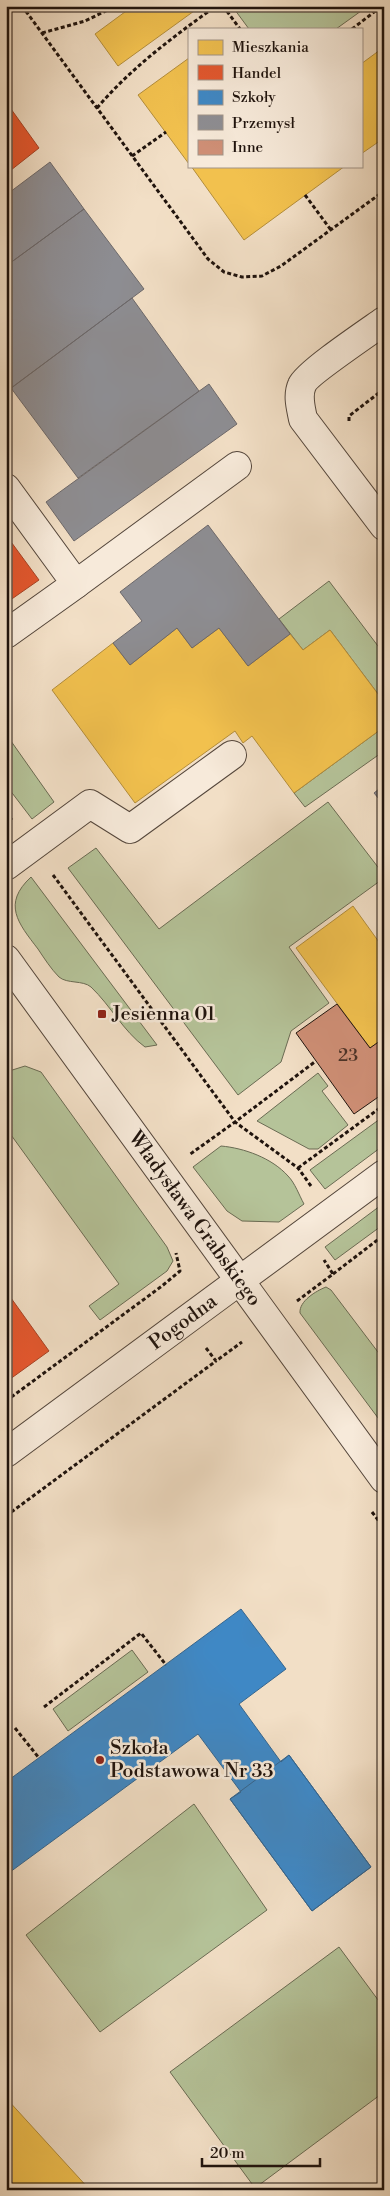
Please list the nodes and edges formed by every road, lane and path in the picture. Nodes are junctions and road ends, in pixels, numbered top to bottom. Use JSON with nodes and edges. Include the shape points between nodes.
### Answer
{"nodes":[{"id":1,"x":22,"y":6,"type":"edge"},
{"id":2,"x":116,"y":6,"type":"edge"},
{"id":3,"x":216,"y":6,"type":"edge"},
{"id":4,"x":223,"y":6,"type":"edge"},
{"id":5,"x":382,"y":6,"type":"edge"},
{"id":6,"x":239,"y":28,"type":"edge"},
{"id":7,"x":353,"y":28,"type":"edge"},
{"id":8,"x":42,"y":33,"type":"junction"},
{"id":9,"x":97,"y":108,"type":"junction"},
{"id":10,"x":166,"y":132,"type":"dead end"},
{"id":11,"x":132,"y":156,"type":"junction"},
{"id":12,"x":384,"y":191,"type":"edge"},
{"id":13,"x":305,"y":195,"type":"dead end"},
{"id":14,"x":331,"y":230,"type":"junction"},
{"id":15,"x":384,"y":321,"type":"edge"},
{"id":16,"x":384,"y":389,"type":"edge"},
{"id":17,"x":349,"y":425,"type":"dead end"},
{"id":18,"x":237,"y":466,"type":"dead end"},
{"id":19,"x":6,"y":488,"type":"edge"},
{"id":20,"x":384,"y":526,"type":"edge"},
{"id":21,"x":76,"y":584,"type":"junction"},
{"id":22,"x":6,"y":634,"type":"edge"},
{"id":23,"x":232,"y":755,"type":"dead end"},
{"id":24,"x":6,"y":813,"type":"edge"},
{"id":25,"x":12,"y":821,"type":"dead end"},
{"id":26,"x":6,"y":866,"type":"edge"},
{"id":27,"x":48,"y":869,"type":"dead end"},
{"id":28,"x":6,"y":959,"type":"edge"},
{"id":29,"x":316,"y":1061,"type":"dead end"},
{"id":30,"x":384,"y":1105,"type":"edge"},
{"id":31,"x":235,"y":1122,"type":"junction"},
{"id":32,"x":298,"y":1168,"type":"dead end"},
{"id":33,"x":384,"y":1174,"type":"edge"},
{"id":34,"x":163,"y":1175,"type":"junction"},
{"id":35,"x":384,"y":1235,"type":"edge"},
{"id":36,"x":333,"y":1274,"type":"dead end"},
{"id":37,"x":240,"y":1282,"type":"junction"},
{"id":38,"x":162,"y":1286,"type":"dead end"},
{"id":39,"x":216,"y":1361,"type":"dead end"},
{"id":40,"x":6,"y":1401,"type":"edge"},
{"id":41,"x":6,"y":1453,"type":"edge"},
{"id":42,"x":384,"y":1479,"type":"edge"},
{"id":43,"x":6,"y":1516,"type":"edge"},
{"id":44,"x":166,"y":1664,"type":"dead end"},
{"id":45,"x":44,"y":1707,"type":"dead end"},
{"id":46,"x":15,"y":1728,"type":"dead end"},
{"id":47,"x":39,"y":1758,"type":"dead end"}],
"edges":[{"from":1,"to":8,"type":"path"},
{"from":2,"to":8,"type":"path","via":[[85,22]]},
{"from":3,"to":9,"type":"path","via":[[117,84]]},
{"from":4,"to":6,"type":"path"},
{"from":5,"to":7,"type":"path"},
{"from":8,"to":9,"type":"path"},
{"from":9,"to":11,"type":"path"},
{"from":10,"to":11,"type":"path"},
{"from":11,"to":14,"type":"path","via":[[208,260],[224,272],[242,277],[262,276]]},
{"from":12,"to":14,"type":"path"},
{"from":13,"to":14,"type":"path"},
{"from":15,"to":20,"type":"street","via":[[313,373],[302,384],[299,400],[303,419]]},
{"from":16,"to":17,"type":"path","via":[[349,416]]},
{"from":18,"to":21,"type":"street"},
{"from":19,"to":21,"type":"street"},
{"from":21,"to":22,"type":"street"},
{"from":23,"to":26,"type":"street","via":[[130,829],[90,804]]},
{"from":24,"to":25,"type":"path"},
{"from":27,"to":31,"type":"path"},
{"from":28,"to":34,"type":"street","name":"Władysława Grabskiego"},
{"from":29,"to":31,"type":"path"},
{"from":30,"to":32,"type":"path"},
{"from":31,"to":34,"type":"path"},
{"from":33,"to":37,"type":"street","name":"Pogodna"},
{"from":34,"to":37,"type":"street","name":"Władysława Grabskiego"},
{"from":35,"to":36,"type":"path"},
{"from":37,"to":41,"type":"street","name":"Pogodna"},
{"from":37,"to":42,"type":"street","name":"Władysława Grabskiego"},
{"from":38,"to":40,"type":"path"},
{"from":39,"to":43,"type":"path"},
{"from":44,"to":45,"type":"path","via":[[141,1633]]},
{"from":46,"to":47,"type":"path"}]}
